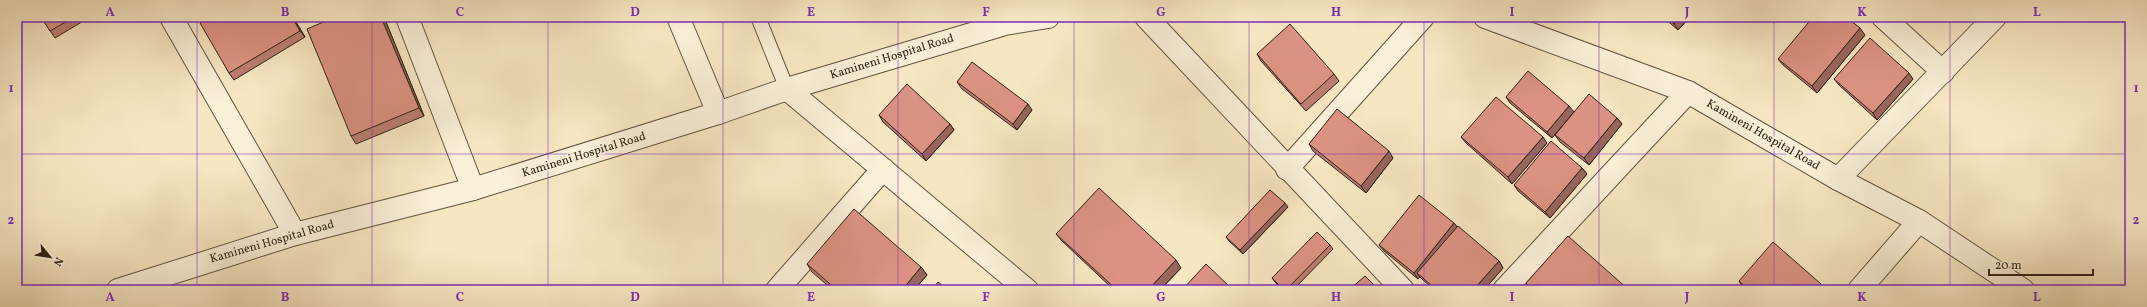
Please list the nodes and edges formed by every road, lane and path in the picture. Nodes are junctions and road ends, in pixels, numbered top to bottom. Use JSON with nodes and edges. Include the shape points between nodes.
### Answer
{"nodes":[{"id":1,"x":172,"y":17,"type":"edge"},
{"id":2,"x":407,"y":17,"type":"edge"},
{"id":3,"x":678,"y":17,"type":"edge"},
{"id":4,"x":1048,"y":17,"type":"edge"},
{"id":5,"x":1146,"y":17,"type":"edge"},
{"id":6,"x":1423,"y":17,"type":"edge"},
{"id":7,"x":1485,"y":17,"type":"edge"},
{"id":8,"x":1883,"y":17,"type":"edge"},
{"id":9,"x":1995,"y":17,"type":"edge"},
{"id":10,"x":761,"y":18,"type":"edge"},
{"id":11,"x":1005,"y":20,"type":"edge"},
{"id":12,"x":1943,"y":72,"type":"junction"},
{"id":13,"x":787,"y":88,"type":"junction"},
{"id":14,"x":1688,"y":92,"type":"junction"},
{"id":15,"x":718,"y":113,"type":"junction"},
{"id":16,"x":883,"y":169,"type":"junction"},
{"id":17,"x":1287,"y":169,"type":"junction"},
{"id":18,"x":1838,"y":179,"type":"junction"},
{"id":19,"x":473,"y":189,"type":"junction"},
{"id":20,"x":1919,"y":221,"type":"junction"},
{"id":21,"x":295,"y":234,"type":"junction"},
{"id":22,"x":118,"y":290,"type":"edge"},
{"id":23,"x":777,"y":290,"type":"edge"},
{"id":24,"x":1027,"y":290,"type":"edge"},
{"id":25,"x":1403,"y":290,"type":"edge"},
{"id":26,"x":1504,"y":290,"type":"edge"},
{"id":27,"x":1858,"y":290,"type":"edge"},
{"id":28,"x":2023,"y":290,"type":"edge"}],
"edges":[{"from":1,"to":21,"type":"street"},
{"from":2,"to":19,"type":"street"},
{"from":3,"to":15,"type":"street"},
{"from":4,"to":11,"type":"street","name":"Kamineni Hospital Road"},
{"from":5,"to":17,"type":"street"},
{"from":6,"to":17,"type":"street"},
{"from":7,"to":14,"type":"street","name":"Kamineni Hospital Road"},
{"from":8,"to":12,"type":"street"},
{"from":9,"to":12,"type":"street"},
{"from":10,"to":13,"type":"lane"},
{"from":11,"to":13,"type":"street","name":"Kamineni Hospital Road"},
{"from":12,"to":18,"type":"street"},
{"from":13,"to":15,"type":"street","name":"Kamineni Hospital Road"},
{"from":13,"to":16,"type":"street"},
{"from":14,"to":18,"type":"street","name":"Kamineni Hospital Road"},
{"from":14,"to":26,"type":"street"},
{"from":15,"to":19,"type":"street","name":"Kamineni Hospital Road"},
{"from":16,"to":23,"type":"street"},
{"from":16,"to":24,"type":"street"},
{"from":17,"to":25,"type":"street"},
{"from":18,"to":20,"type":"street","name":"Kamineni Hospital Road"},
{"from":19,"to":21,"type":"street","name":"Kamineni Hospital Road"},
{"from":20,"to":27,"type":"street"},
{"from":20,"to":28,"type":"street","name":"Kamineni Hospital Road"},
{"from":21,"to":22,"type":"street","name":"Kamineni Hospital Road"}]}
